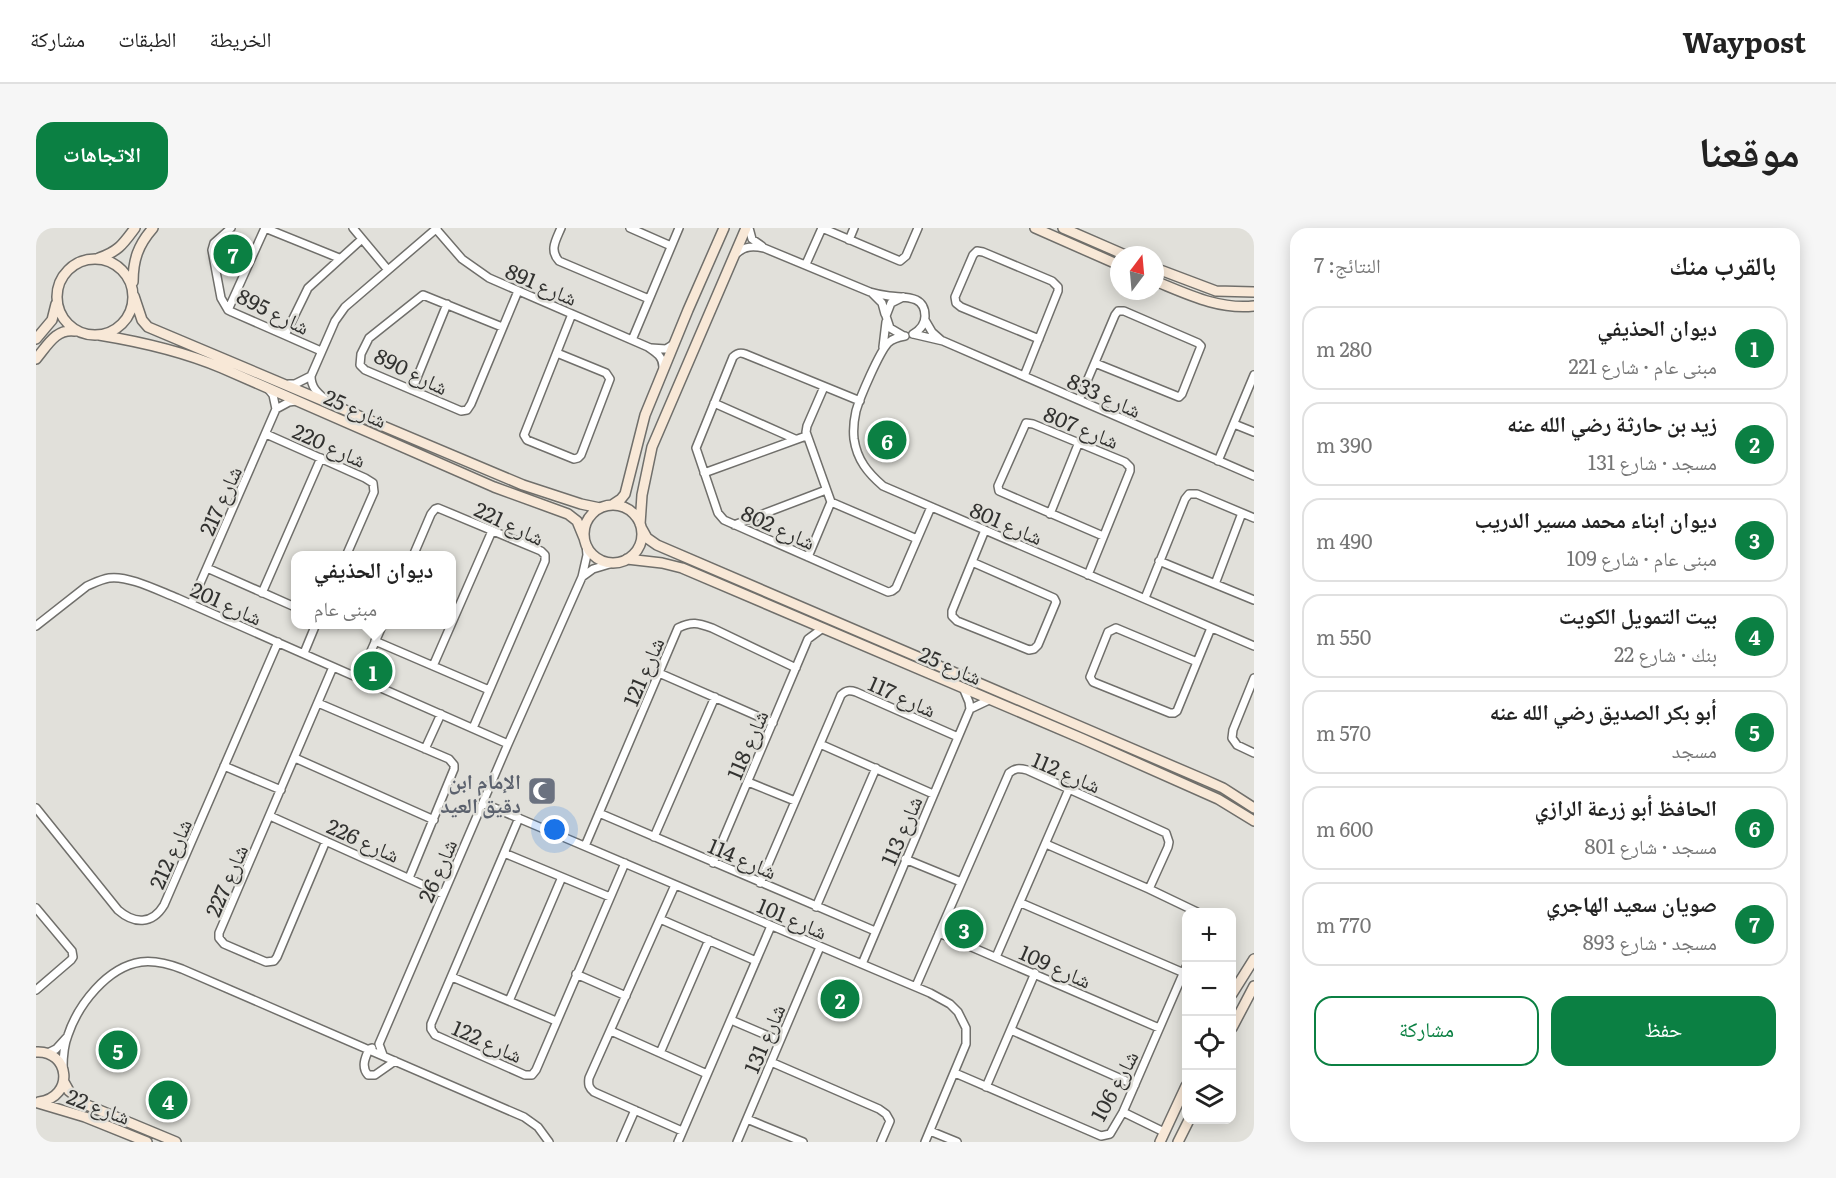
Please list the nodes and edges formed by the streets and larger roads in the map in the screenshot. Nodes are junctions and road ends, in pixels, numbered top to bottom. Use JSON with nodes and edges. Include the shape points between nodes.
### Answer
{"nodes":[{"id":1,"x":135,"y":228,"type":"edge"},
{"id":2,"x":153,"y":228,"type":"edge"},
{"id":3,"x":231,"y":228,"type":"edge"},
{"id":4,"x":353,"y":228,"type":"edge"},
{"id":5,"x":436,"y":228,"type":"edge"},
{"id":6,"x":561,"y":228,"type":"edge"},
{"id":7,"x":630,"y":228,"type":"edge"},
{"id":8,"x":679,"y":228,"type":"edge"},
{"id":9,"x":724,"y":228,"type":"edge"},
{"id":10,"x":747,"y":228,"type":"edge"},
{"id":11,"x":822,"y":228,"type":"edge"},
{"id":12,"x":854,"y":228,"type":"edge"},
{"id":13,"x":918,"y":228,"type":"edge"},
{"id":14,"x":1035,"y":228,"type":"edge"},
{"id":15,"x":1045,"y":228,"type":"edge"},
{"id":16,"x":1063,"y":228,"type":"edge"},
{"id":17,"x":1076,"y":234,"type":"junction"},
{"id":18,"x":362,"y":239,"type":"junction"},
{"id":19,"x":849,"y":240,"type":"junction"},
{"id":20,"x":671,"y":246,"type":"junction"},
{"id":21,"x":764,"y":248,"type":"junction"},
{"id":22,"x":1110,"y":249,"type":"edge"},
{"id":23,"x":1110,"y":255,"type":"edge"},
{"id":24,"x":1098,"y":256,"type":"junction"},
{"id":25,"x":339,"y":258,"type":"junction"},
{"id":26,"x":99,"y":259,"type":"junction"},
{"id":27,"x":732,"y":260,"type":"junction"},
{"id":28,"x":1110,"y":261,"type":"edge"},
{"id":29,"x":806,"y":264,"type":"junction"},
{"id":30,"x":388,"y":270,"type":"junction"},
{"id":31,"x":1164,"y":271,"type":"edge"},
{"id":32,"x":1164,"y":285,"type":"edge"},
{"id":33,"x":518,"y":291,"type":"junction"},
{"id":34,"x":133,"y":292,"type":"junction"},
{"id":35,"x":870,"y":292,"type":"junction"},
{"id":36,"x":1254,"y":292,"type":"edge"},
{"id":37,"x":57,"y":295,"type":"junction"},
{"id":38,"x":903,"y":297,"type":"junction"},
{"id":39,"x":650,"y":299,"type":"junction"},
{"id":40,"x":447,"y":304,"type":"junction"},
{"id":41,"x":1254,"y":306,"type":"edge"},
{"id":42,"x":228,"y":310,"type":"junction"},
{"id":43,"x":572,"y":314,"type":"junction"},
{"id":44,"x":886,"y":318,"type":"junction"},
{"id":45,"x":925,"y":320,"type":"junction"},
{"id":46,"x":502,"y":327,"type":"junction"},
{"id":47,"x":78,"y":332,"type":"junction"},
{"id":48,"x":99,"y":335,"type":"junction"},
{"id":49,"x":285,"y":335,"type":"junction"},
{"id":50,"x":909,"y":335,"type":"junction"},
{"id":51,"x":36,"y":339,"type":"edge"},
{"id":52,"x":1039,"y":339,"type":"junction"},
{"id":53,"x":632,"y":340,"type":"junction"},
{"id":54,"x":943,"y":341,"type":"junction"},
{"id":55,"x":674,"y":344,"type":"junction"},
{"id":56,"x":648,"y":347,"type":"junction"},
{"id":57,"x":321,"y":351,"type":"junction"},
{"id":58,"x":557,"y":353,"type":"junction"},
{"id":59,"x":881,"y":353,"type":"junction"},
{"id":60,"x":36,"y":359,"type":"edge"},
{"id":61,"x":1095,"y":363,"type":"junction"},
{"id":62,"x":663,"y":373,"type":"junction"},
{"id":63,"x":1254,"y":375,"type":"edge"},
{"id":64,"x":312,"y":376,"type":"junction"},
{"id":65,"x":1024,"y":376,"type":"junction"},
{"id":66,"x":280,"y":382,"type":"junction"},
{"id":67,"x":824,"y":387,"type":"junction"},
{"id":68,"x":268,"y":389,"type":"junction"},
{"id":69,"x":412,"y":390,"type":"junction"},
{"id":70,"x":1079,"y":400,"type":"junction"},
{"id":71,"x":296,"y":401,"type":"junction"},
{"id":72,"x":860,"y":401,"type":"junction"},
{"id":73,"x":331,"y":403,"type":"junction"},
{"id":74,"x":714,"y":404,"type":"junction"},
{"id":75,"x":276,"y":409,"type":"junction"},
{"id":76,"x":1234,"y":424,"type":"junction"},
{"id":77,"x":1254,"y":432,"type":"edge"},
{"id":78,"x":266,"y":434,"type":"junction"},
{"id":79,"x":806,"y":436,"type":"junction"},
{"id":80,"x":795,"y":439,"type":"junction"},
{"id":81,"x":1079,"y":442,"type":"junction"},
{"id":82,"x":416,"y":453,"type":"junction"},
{"id":83,"x":321,"y":459,"type":"junction"},
{"id":84,"x":1218,"y":461,"type":"junction"},
{"id":85,"x":479,"y":467,"type":"junction"},
{"id":86,"x":704,"y":473,"type":"junction"},
{"id":87,"x":1254,"y":476,"type":"edge"},
{"id":88,"x":826,"y":490,"type":"junction"},
{"id":89,"x":831,"y":502,"type":"junction"},
{"id":90,"x":612,"y":505,"type":"junction"},
{"id":91,"x":931,"y":507,"type":"junction"},
{"id":92,"x":600,"y":508,"type":"junction"},
{"id":93,"x":1242,"y":513,"type":"junction"},
{"id":94,"x":1050,"y":514,"type":"junction"},
{"id":95,"x":1254,"y":518,"type":"edge"},
{"id":96,"x":734,"y":525,"type":"junction"},
{"id":97,"x":641,"y":526,"type":"junction"},
{"id":98,"x":985,"y":530,"type":"junction"},
{"id":99,"x":492,"y":531,"type":"junction"},
{"id":100,"x":1103,"y":536,"type":"junction"},
{"id":101,"x":917,"y":539,"type":"junction"},
{"id":102,"x":585,"y":541,"type":"junction"},
{"id":103,"x":348,"y":551,"type":"edge"},
{"id":104,"x":415,"y":551,"type":"edge"},
{"id":105,"x":808,"y":556,"type":"junction"},
{"id":106,"x":627,"y":559,"type":"junction"},
{"id":107,"x":1159,"y":561,"type":"junction"},
{"id":108,"x":613,"y":562,"type":"junction"},
{"id":109,"x":972,"y":562,"type":"junction"},
{"id":110,"x":207,"y":568,"type":"junction"},
{"id":111,"x":1088,"y":575,"type":"junction"},
{"id":112,"x":582,"y":577,"type":"junction"},
{"id":113,"x":1215,"y":584,"type":"junction"},
{"id":114,"x":262,"y":593,"type":"junction"},
{"id":115,"x":1145,"y":598,"type":"junction"},
{"id":116,"x":1254,"y":600,"type":"edge"},
{"id":117,"x":191,"y":604,"type":"junction"},
{"id":118,"x":291,"y":606,"type":"edge"},
{"id":119,"x":456,"y":613,"type":"edge"},
{"id":120,"x":801,"y":619,"type":"junction"},
{"id":121,"x":36,"y":626,"type":"edge"},
{"id":122,"x":822,"y":628,"type":"junction"},
{"id":123,"x":1211,"y":628,"type":"junction"},
{"id":124,"x":314,"y":629,"type":"edge"},
{"id":125,"x":381,"y":629,"type":"edge"},
{"id":126,"x":449,"y":629,"type":"edge"},
{"id":127,"x":808,"y":639,"type":"junction"},
{"id":128,"x":375,"y":641,"type":"junction"},
{"id":129,"x":278,"y":642,"type":"junction"},
{"id":130,"x":1254,"y":646,"type":"edge"},
{"id":131,"x":304,"y":653,"type":"junction"},
{"id":132,"x":1197,"y":662,"type":"junction"},
{"id":133,"x":433,"y":666,"type":"junction"},
{"id":134,"x":333,"y":667,"type":"junction"},
{"id":135,"x":795,"y":668,"type":"junction"},
{"id":136,"x":659,"y":673,"type":"junction"},
{"id":137,"x":359,"y":678,"type":"junction"},
{"id":138,"x":1253,"y":682,"type":"edge"},
{"id":139,"x":489,"y":690,"type":"junction"},
{"id":140,"x":964,"y":690,"type":"junction"},
{"id":141,"x":715,"y":698,"type":"junction"},
{"id":142,"x":989,"y":700,"type":"junction"},
{"id":143,"x":318,"y":703,"type":"junction"},
{"id":144,"x":970,"y":709,"type":"junction"},
{"id":145,"x":1045,"y":710,"type":"junction"},
{"id":146,"x":441,"y":714,"type":"junction"},
{"id":147,"x":1040,"y":721,"type":"junction"},
{"id":148,"x":773,"y":723,"type":"junction"},
{"id":149,"x":473,"y":728,"type":"junction"},
{"id":150,"x":958,"y":737,"type":"junction"},
{"id":151,"x":508,"y":744,"type":"junction"},
{"id":152,"x":820,"y":744,"type":"junction"},
{"id":153,"x":425,"y":748,"type":"junction"},
{"id":154,"x":1254,"y":753,"type":"edge"},
{"id":155,"x":295,"y":758,"type":"junction"},
{"id":156,"x":225,"y":766,"type":"junction"},
{"id":157,"x":876,"y":768,"type":"junction"},
{"id":158,"x":748,"y":782,"type":"junction"},
{"id":159,"x":1069,"y":789,"type":"junction"},
{"id":160,"x":281,"y":790,"type":"junction"},
{"id":161,"x":933,"y":794,"type":"junction"},
{"id":162,"x":795,"y":801,"type":"junction"},
{"id":163,"x":483,"y":802,"type":"junction"},
{"id":164,"x":36,"y":808,"type":"edge"},
{"id":165,"x":1254,"y":808,"type":"edge"},
{"id":166,"x":599,"y":813,"type":"junction"},
{"id":167,"x":270,"y":816,"type":"junction"},
{"id":168,"x":519,"y":818,"type":"junction"},
{"id":169,"x":434,"y":820,"type":"junction"},
{"id":170,"x":1254,"y":821,"type":"edge"},
{"id":171,"x":654,"y":837,"type":"junction"},
{"id":172,"x":326,"y":841,"type":"junction"},
{"id":173,"x":1046,"y":844,"type":"junction"},
{"id":174,"x":585,"y":846,"type":"junction"},
{"id":175,"x":504,"y":853,"type":"junction"},
{"id":176,"x":905,"y":859,"type":"junction"},
{"id":177,"x":713,"y":862,"type":"junction"},
{"id":178,"x":626,"y":863,"type":"junction"},
{"id":179,"x":409,"y":878,"type":"junction"},
{"id":180,"x":562,"y":878,"type":"junction"},
{"id":181,"x":961,"y":882,"type":"junction"},
{"id":182,"x":760,"y":883,"type":"junction"},
{"id":183,"x":675,"y":885,"type":"junction"},
{"id":184,"x":1149,"y":889,"type":"junction"},
{"id":185,"x":443,"y":894,"type":"junction"},
{"id":186,"x":610,"y":897,"type":"junction"},
{"id":187,"x":1021,"y":903,"type":"junction"},
{"id":188,"x":816,"y":907,"type":"junction"},
{"id":189,"x":1189,"y":908,"type":"edge"},
{"id":190,"x":37,"y":910,"type":"edge"},
{"id":191,"x":660,"y":919,"type":"junction"},
{"id":192,"x":771,"y":926,"type":"junction"},
{"id":193,"x":875,"y":931,"type":"junction"},
{"id":194,"x":939,"y":933,"type":"junction"},
{"id":195,"x":709,"y":940,"type":"junction"},
{"id":196,"x":820,"y":947,"type":"junction"},
{"id":197,"x":996,"y":957,"type":"junction"},
{"id":198,"x":1254,"y":959,"type":"edge"},
{"id":199,"x":756,"y":960,"type":"junction"},
{"id":200,"x":861,"y":964,"type":"junction"},
{"id":201,"x":1182,"y":969,"type":"edge"},
{"id":202,"x":1035,"y":973,"type":"junction"},
{"id":203,"x":576,"y":974,"type":"junction"},
{"id":204,"x":452,"y":977,"type":"junction"},
{"id":205,"x":1182,"y":977,"type":"edge"},
{"id":206,"x":916,"y":986,"type":"junction"},
{"id":207,"x":1254,"y":986,"type":"edge"},
{"id":208,"x":1236,"y":987,"type":"edge"},
{"id":209,"x":36,"y":990,"type":"edge"},
{"id":210,"x":626,"y":996,"type":"junction"},
{"id":211,"x":509,"y":1001,"type":"junction"},
{"id":212,"x":731,"y":1020,"type":"junction"},
{"id":213,"x":1236,"y":1020,"type":"edge"},
{"id":214,"x":556,"y":1021,"type":"junction"},
{"id":215,"x":1159,"y":1028,"type":"junction"},
{"id":216,"x":1011,"y":1030,"type":"junction"},
{"id":217,"x":610,"y":1031,"type":"junction"},
{"id":218,"x":67,"y":1036,"type":"junction"},
{"id":219,"x":780,"y":1041,"type":"junction"},
{"id":220,"x":379,"y":1044,"type":"junction"},
{"id":221,"x":369,"y":1049,"type":"junction"},
{"id":222,"x":36,"y":1052,"type":"edge"},
{"id":223,"x":48,"y":1053,"type":"junction"},
{"id":224,"x":660,"y":1053,"type":"junction"},
{"id":225,"x":382,"y":1055,"type":"junction"},
{"id":226,"x":395,"y":1060,"type":"junction"},
{"id":227,"x":771,"y":1062,"type":"junction"},
{"id":228,"x":63,"y":1068,"type":"junction"},
{"id":229,"x":955,"y":1073,"type":"junction"},
{"id":230,"x":707,"y":1074,"type":"junction"},
{"id":231,"x":64,"y":1082,"type":"junction"},
{"id":232,"x":1134,"y":1085,"type":"junction"},
{"id":233,"x":986,"y":1087,"type":"junction"},
{"id":234,"x":1182,"y":1094,"type":"edge"},
{"id":235,"x":37,"y":1102,"type":"edge"},
{"id":236,"x":635,"y":1110,"type":"junction"},
{"id":237,"x":1123,"y":1112,"type":"junction"},
{"id":238,"x":747,"y":1119,"type":"junction"},
{"id":239,"x":1187,"y":1124,"type":"edge"},
{"id":240,"x":682,"y":1131,"type":"junction"},
{"id":241,"x":930,"y":1131,"type":"junction"},
{"id":242,"x":1164,"y":1132,"type":"junction"},
{"id":243,"x":147,"y":1142,"type":"edge"},
{"id":244,"x":176,"y":1142,"type":"edge"},
{"id":245,"x":549,"y":1142,"type":"edge"},
{"id":246,"x":621,"y":1142,"type":"edge"},
{"id":247,"x":678,"y":1142,"type":"edge"},
{"id":248,"x":737,"y":1142,"type":"edge"},
{"id":249,"x":803,"y":1142,"type":"edge"},
{"id":250,"x":882,"y":1142,"type":"edge"},
{"id":251,"x":925,"y":1142,"type":"edge"},
{"id":252,"x":957,"y":1142,"type":"edge"},
{"id":253,"x":1160,"y":1142,"type":"edge"},
{"id":254,"x":1178,"y":1142,"type":"edge"}],
"edges":[{"from":1,"to":26,"type":"street","via":[[122,247]]},
{"from":2,"to":34,"type":"street","via":[[135,256]]},
{"from":3,"to":42,"type":"street","name":"شارع 895","via":[[214,243],[212,250],[221,298]]},
{"from":4,"to":18,"type":"street"},
{"from":5,"to":30,"type":"street"},
{"from":5,"to":33,"type":"street","name":"شارع 891","via":[[462,259],[489,278]]},
{"from":6,"to":39,"type":"street","via":[[553,250],[559,261]]},
{"from":7,"to":20,"type":"street"},
{"from":8,"to":20,"type":"street"},
{"from":9,"to":55,"type":"street"},
{"from":10,"to":21,"type":"street","via":[[752,239]]},
{"from":10,"to":27,"type":"street"},
{"from":11,"to":19,"type":"street"},
{"from":11,"to":29,"type":"street"},
{"from":12,"to":19,"type":"street"},
{"from":13,"to":19,"type":"street","via":[[900,261]]},
{"from":14,"to":24,"type":"street"},
{"from":15,"to":17,"type":"street","via":[[1073,239]]},
{"from":16,"to":17,"type":"street"},
{"from":17,"to":22,"type":"street"},
{"from":18,"to":25,"type":"street"},
{"from":18,"to":30,"type":"street"},
{"from":20,"to":39,"type":"street"},
{"from":21,"to":27,"type":"street","via":[[743,248]]},
{"from":21,"to":29,"type":"street"},
{"from":23,"to":24,"type":"street","via":[[1099,251]]},
{"from":24,"to":28,"type":"street"},
{"from":25,"to":42,"type":"street","via":[[266,228]]},
{"from":25,"to":49,"type":"street","via":[[308,288]]},
{"from":26,"to":34,"type":"street","via":[[120,268]]},
{"from":26,"to":37,"type":"street","via":[[70,268],[59,283]]},
{"from":27,"to":97,"type":"street","via":[[651,447]]},
{"from":29,"to":35,"type":"street"},
{"from":30,"to":57,"type":"street","via":[[340,312]]},
{"from":31,"to":36,"type":"street","via":[[1216,291]]},
{"from":32,"to":41,"type":"street","via":[[1229,307]]},
{"from":33,"to":43,"type":"street","name":"شارع 891"},
{"from":33,"to":46,"type":"street","name":"شارع 890"},
{"from":34,"to":48,"type":"street","via":[[133,308],[128,318],[110,333]]},
{"from":34,"to":66,"type":"street","name":"شارع 25","via":[[141,320],[148,327]]},
{"from":35,"to":38,"type":"street"},
{"from":35,"to":44,"type":"street","via":[[882,303]]},
{"from":37,"to":47,"type":"street","via":[[62,317]]},
{"from":37,"to":51,"type":"street","via":[[52,320]]},
{"from":38,"to":44,"type":"street","via":[[891,303]]},
{"from":38,"to":45,"type":"street","via":[[920,303]]},
{"from":39,"to":53,"type":"street"},
{"from":40,"to":46,"type":"street","name":"شارع 890"},
{"from":40,"to":69,"type":"street"},
{"from":40,"to":69,"type":"street","name":"شارع 890","via":[[420,296],[369,338],[361,354],[360,365],[365,370]]},
{"from":42,"to":49,"type":"street","name":"شارع 895"},
{"from":43,"to":53,"type":"street","name":"شارع 891"},
{"from":43,"to":58,"type":"street"},
{"from":44,"to":50,"type":"street","via":[[893,331]]},
{"from":44,"to":59,"type":"street","name":"شارع 801"},
{"from":45,"to":50,"type":"street","via":[[919,331]]},
{"from":45,"to":54,"type":"street","name":"شارع 833"},
{"from":46,"to":69,"type":"street","name":"شارع 890","via":[[468,409],[460,411]]},
{"from":47,"to":48,"type":"street"},
{"from":47,"to":60,"type":"street","via":[[59,332]]},
{"from":48,"to":68,"type":"street","name":"شارع 25","via":[[191,356]]},
{"from":49,"to":57,"type":"street","name":"شارع 895"},
{"from":50,"to":54,"type":"street","name":"شارع 833"},
{"from":50,"to":59,"type":"street","via":[[893,339]]},
{"from":52,"to":52,"type":"street","via":[[1058,291],[1055,283],[977,251],[955,297],[956,303]]},
{"from":52,"to":65,"type":"street"},
{"from":53,"to":56,"type":"street","name":"شارع 891"},
{"from":54,"to":65,"type":"street","name":"شارع 833"},
{"from":55,"to":56,"type":"street","via":[[666,349]]},
{"from":55,"to":62,"type":"street"},
{"from":56,"to":62,"type":"street","via":[[663,362]]},
{"from":57,"to":64,"type":"street"},
{"from":58,"to":58,"type":"street","via":[[524,436],[578,459],[610,379],[606,373]]},
{"from":59,"to":72,"type":"street","name":"شارع 801"},
{"from":61,"to":61,"type":"street","via":[[1120,310],[1201,346],[1179,397]]},
{"from":61,"to":70,"type":"street"},
{"from":62,"to":90,"type":"street","via":[[645,415],[625,494]]},
{"from":63,"to":76,"type":"street"},
{"from":64,"to":66,"type":"street","via":[[295,384]]},
{"from":64,"to":73,"type":"street","via":[[311,384]]},
{"from":65,"to":70,"type":"street","name":"شارع 833"},
{"from":66,"to":73,"type":"street","name":"شارع 25"},
{"from":67,"to":72,"type":"street","name":"شارع 802"},
{"from":67,"to":74,"type":"street","name":"شارع 802","via":[[739,353],[733,357]]},
{"from":67,"to":79,"type":"street"},
{"from":68,"to":71,"type":"street","name":"شارع 25"},
{"from":68,"to":75,"type":"street"},
{"from":70,"to":84,"type":"street","name":"شارع 833"},
{"from":71,"to":73,"type":"street","via":[[326,411],[330,411]]},
{"from":71,"to":75,"type":"street"},
{"from":71,"to":82,"type":"street","name":"شارع 25"},
{"from":72,"to":91,"type":"street","name":"شارع 801","via":[[854,440],[858,457],[868,472],[883,486]]},
{"from":73,"to":85,"type":"street","name":"شارع 25"},
{"from":74,"to":80,"type":"street"},
{"from":74,"to":86,"type":"street","name":"شارع 802","via":[[696,447]]},
{"from":75,"to":78,"type":"street","name":"شارع 217"},
{"from":76,"to":77,"type":"street"},
{"from":76,"to":84,"type":"street"},
{"from":78,"to":83,"type":"street","name":"شارع 220"},
{"from":78,"to":110,"type":"street","name":"شارع 217"},
{"from":79,"to":80,"type":"street"},
{"from":79,"to":88,"type":"street"},
{"from":80,"to":86,"type":"street"},
{"from":81,"to":94,"type":"street"},
{"from":81,"to":94,"type":"street","name":"شارع 807","via":[[1026,423],[998,486],[1003,494]]},
{"from":81,"to":100,"type":"street","name":"شارع 807","via":[[1130,467]]},
{"from":82,"to":85,"type":"street","via":[[421,446],[471,468]]},
{"from":82,"to":102,"type":"street","name":"شارع 25","via":[[568,514],[577,521]]},
{"from":83,"to":103,"type":"street","name":"شارع 220","via":[[373,483],[374,492]]},
{"from":83,"to":114,"type":"street"},
{"from":84,"to":87,"type":"street","name":"شارع 833"},
{"from":85,"to":92,"type":"street","name":"شارع 25"},
{"from":86,"to":96,"type":"street","name":"شارع 802","via":[[718,513]]},
{"from":88,"to":89,"type":"street"},
{"from":88,"to":96,"type":"street"},
{"from":89,"to":101,"type":"street"},
{"from":89,"to":105,"type":"street"},
{"from":90,"to":92,"type":"street"},
{"from":90,"to":97,"type":"street","via":[[634,513]]},
{"from":91,"to":98,"type":"street","name":"شارع 801"},
{"from":91,"to":101,"type":"street","name":"شارع 802"},
{"from":92,"to":102,"type":"street","via":[[585,525]]},
{"from":93,"to":95,"type":"street"},
{"from":93,"to":107,"type":"street","via":[[1189,494]]},
{"from":93,"to":113,"type":"street"},
{"from":94,"to":100,"type":"street","name":"شارع 807"},
{"from":96,"to":105,"type":"street","name":"شارع 802"},
{"from":97,"to":106,"type":"street","via":[[639,547]]},
{"from":97,"to":145,"type":"street","name":"شارع 25","via":[[647,538],[657,544]]},
{"from":98,"to":109,"type":"street"},
{"from":98,"to":111,"type":"street","name":"شارع 801"},
{"from":99,"to":104,"type":"street","name":"شارع 221","via":[[435,508]]},
{"from":99,"to":119,"type":"street"},
{"from":99,"to":139,"type":"street","name":"شارع 221","via":[[541,551],[546,558]]},
{"from":100,"to":111,"type":"street","name":"شارع 807"},
{"from":101,"to":105,"type":"street","name":"شارع 802","via":[[896,588],[888,592]]},
{"from":102,"to":108,"type":"street","via":[[596,557]]},
{"from":102,"to":112,"type":"street","name":"شارع 26"},
{"from":106,"to":108,"type":"street"},
{"from":106,"to":120,"type":"street","name":"شارع 25","via":[[682,568]]},
{"from":107,"to":113,"type":"street"},
{"from":107,"to":115,"type":"street"},
{"from":108,"to":112,"type":"street"},
{"from":109,"to":109,"type":"street","via":[[952,616],[1034,649],[1056,602],[1054,598]]},
{"from":110,"to":114,"type":"street"},
{"from":110,"to":117,"type":"street","name":"شارع 217"},
{"from":111,"to":115,"type":"street","name":"شارع 801"},
{"from":112,"to":151,"type":"street","name":"شارع 26"},
{"from":113,"to":116,"type":"street"},
{"from":114,"to":118,"type":"street"},
{"from":115,"to":123,"type":"street","name":"شارع 801"},
{"from":117,"to":121,"type":"street","name":"شارع 201","via":[[137,582],[110,577],[87,586]]},
{"from":117,"to":129,"type":"street","name":"شارع 201"},
{"from":120,"to":122,"type":"street","name":"شارع 25"},
{"from":120,"to":127,"type":"street"},
{"from":122,"to":127,"type":"street","name":"شارع 118"},
{"from":122,"to":140,"type":"street","name":"شارع 25"},
{"from":123,"to":130,"type":"street","name":"شارع 801"},
{"from":123,"to":132,"type":"street"},
{"from":124,"to":131,"type":"street"},
{"from":125,"to":128,"type":"street"},
{"from":126,"to":133,"type":"street"},
{"from":127,"to":135,"type":"street","name":"شارع 118"},
{"from":128,"to":133,"type":"street"},
{"from":128,"to":137,"type":"street"},
{"from":129,"to":131,"type":"street","name":"شارع 201"},
{"from":129,"to":156,"type":"street","name":"شارع 212"},
{"from":131,"to":134,"type":"street","name":"شارع 201"},
{"from":132,"to":132,"type":"street","via":[[1174,713],[1093,682],[1090,677],[1108,632],[1116,628]]},
{"from":133,"to":139,"type":"street"},
{"from":134,"to":137,"type":"street","name":"شارع 201"},
{"from":134,"to":143,"type":"street","name":"شارع 227"},
{"from":135,"to":136,"type":"street","name":"شارع 121","via":[[712,628],[688,623],[678,628]]},
{"from":135,"to":148,"type":"street","name":"شارع 118"},
{"from":136,"to":141,"type":"street"},
{"from":136,"to":166,"type":"street","name":"شارع 121"},
{"from":137,"to":146,"type":"street","name":"شارع 201"},
{"from":138,"to":154,"type":"street","via":[[1232,738],[1236,745]]},
{"from":139,"to":149,"type":"street","name":"شارع 221"},
{"from":140,"to":142,"type":"street","name":"شارع 25"},
{"from":140,"to":144,"type":"street"},
{"from":141,"to":148,"type":"street"},
{"from":141,"to":171,"type":"street"},
{"from":142,"to":144,"type":"street"},
{"from":142,"to":147,"type":"street","name":"شارع 25"},
{"from":143,"to":153,"type":"street"},
{"from":143,"to":155,"type":"street","name":"شارع 227"},
{"from":144,"to":150,"type":"street","name":"شارع 113"},
{"from":145,"to":147,"type":"street"},
{"from":145,"to":165,"type":"street","name":"شارع 25","via":[[1223,788]]},
{"from":146,"to":149,"type":"street","name":"شارع 201"},
{"from":146,"to":153,"type":"street"},
{"from":147,"to":170,"type":"street","name":"شارع 25","via":[[1199,790]]},
{"from":148,"to":158,"type":"street","name":"شارع 118"},
{"from":149,"to":151,"type":"street","name":"شارع 201"},
{"from":150,"to":152,"type":"street","name":"شارع 117","via":[[849,691],[841,695]]},
{"from":150,"to":161,"type":"street","name":"شارع 113"},
{"from":151,"to":163,"type":"street","name":"شارع 26"},
{"from":152,"to":157,"type":"street"},
{"from":152,"to":162,"type":"street","name":"شارع 117"},
{"from":153,"to":169,"type":"street","via":[[454,765]]},
{"from":155,"to":160,"type":"street","name":"شارع 227"},
{"from":155,"to":169,"type":"street"},
{"from":156,"to":160,"type":"street"},
{"from":156,"to":164,"type":"street","name":"شارع 212","via":[[164,905],[150,919],[126,918]]},
{"from":157,"to":161,"type":"street"},
{"from":157,"to":188,"type":"street"},
{"from":158,"to":162,"type":"street"},
{"from":158,"to":177,"type":"street","name":"شارع 118"},
{"from":159,"to":173,"type":"street"},
{"from":159,"to":181,"type":"street","name":"شارع 112","via":[[1027,770],[1018,768],[1009,773]]},
{"from":159,"to":184,"type":"street","name":"شارع 112","via":[[1166,833],[1168,847]]},
{"from":160,"to":167,"type":"street","name":"شارع 227"},
{"from":161,"to":176,"type":"street","name":"شارع 113"},
{"from":162,"to":182,"type":"street","name":"شارع 117"},
{"from":163,"to":168,"type":"street","name":"شارع 101"},
{"from":163,"to":185,"type":"street","name":"شارع 26"},
{"from":166,"to":171,"type":"street","name":"شارع 114"},
{"from":166,"to":174,"type":"street","name":"شارع 121"},
{"from":167,"to":172,"type":"street","name":"شارع 226"},
{"from":167,"to":172,"type":"street","name":"شارع 227","via":[[219,933],[224,944],[266,962],[274,961]]},
{"from":168,"to":174,"type":"street","name":"شارع 101"},
{"from":168,"to":175,"type":"street","name":"شارع 122"},
{"from":169,"to":179,"type":"street"},
{"from":171,"to":177,"type":"street","name":"شارع 114"},
{"from":172,"to":179,"type":"street","name":"شارع 226"},
{"from":173,"to":184,"type":"street"},
{"from":173,"to":187,"type":"street"},
{"from":174,"to":178,"type":"street","name":"شارع 101"},
{"from":175,"to":180,"type":"street"},
{"from":175,"to":204,"type":"street","name":"شارع 122"},
{"from":176,"to":181,"type":"street"},
{"from":176,"to":193,"type":"street","name":"شارع 113"},
{"from":177,"to":182,"type":"street","name":"شارع 114"},
{"from":178,"to":183,"type":"street","name":"شارع 101"},
{"from":178,"to":186,"type":"street","name":"شارع 122"},
{"from":179,"to":185,"type":"street","name":"شارع 226"},
{"from":180,"to":186,"type":"street"},
{"from":180,"to":211,"type":"street"},
{"from":181,"to":194,"type":"street","name":"شارع 112"},
{"from":182,"to":188,"type":"street","name":"شارع 114"},
{"from":183,"to":191,"type":"street"},
{"from":183,"to":192,"type":"street","name":"شارع 101"},
{"from":184,"to":189,"type":"street"},
{"from":185,"to":220,"type":"street","name":"شارع 26"},
{"from":186,"to":203,"type":"street","name":"شارع 122"},
{"from":187,"to":197,"type":"street"},
{"from":187,"to":201,"type":"street"},
{"from":188,"to":193,"type":"street","name":"شارع 114"},
{"from":190,"to":209,"type":"street","via":[[73,957]]},
{"from":191,"to":195,"type":"street"},
{"from":191,"to":210,"type":"street"},
{"from":192,"to":196,"type":"street","name":"شارع 101"},
{"from":192,"to":199,"type":"street"},
{"from":193,"to":200,"type":"street","name":"شارع 113"},
{"from":194,"to":197,"type":"street","name":"شارع 109"},
{"from":194,"to":206,"type":"street","name":"شارع 112"},
{"from":195,"to":199,"type":"street"},
{"from":195,"to":224,"type":"street"},
{"from":196,"to":200,"type":"street","name":"شارع 101"},
{"from":196,"to":219,"type":"street","name":"شارع 131"},
{"from":197,"to":202,"type":"street","name":"شارع 109"},
{"from":198,"to":208,"type":"street"},
{"from":199,"to":212,"type":"street"},
{"from":200,"to":206,"type":"street","name":"شارع 101"},
{"from":202,"to":215,"type":"street","name":"شارع 109"},
{"from":202,"to":216,"type":"street"},
{"from":203,"to":210,"type":"street"},
{"from":203,"to":214,"type":"street","name":"شارع 122"},
{"from":204,"to":211,"type":"street"},
{"from":204,"to":214,"type":"street","name":"شارع 122","via":[[431,1024],[432,1032],[525,1075],[536,1070]]},
{"from":205,"to":215,"type":"street","name":"شارع 106"},
{"from":206,"to":229,"type":"street","name":"شارع 101","via":[[951,1004],[964,1021],[966,1044]]},
{"from":207,"to":213,"type":"street"},
{"from":210,"to":217,"type":"street"},
{"from":211,"to":214,"type":"street"},
{"from":212,"to":219,"type":"street"},
{"from":212,"to":230,"type":"street"},
{"from":215,"to":232,"type":"street","name":"شارع 106"},
{"from":216,"to":232,"type":"street"},
{"from":216,"to":233,"type":"street"},
{"from":217,"to":224,"type":"street"},
{"from":217,"to":236,"type":"street","via":[[589,1078],[589,1087]]},
{"from":218,"to":221,"type":"street","via":[[88,999],[101,985],[126,967],[153,961],[182,969]]},
{"from":218,"to":223,"type":"street"},
{"from":218,"to":228,"type":"street"},
{"from":219,"to":227,"type":"street","name":"شارع 131"},
{"from":220,"to":221,"type":"street"},
{"from":220,"to":225,"type":"street"},
{"from":221,"to":225,"type":"street"},
{"from":221,"to":226,"type":"street","via":[[364,1068],[370,1076]]},
{"from":222,"to":223,"type":"street"},
{"from":223,"to":228,"type":"street"},
{"from":224,"to":230,"type":"street"},
{"from":225,"to":226,"type":"street"},
{"from":226,"to":245,"type":"street","via":[[524,1116]]},
{"from":227,"to":238,"type":"street","name":"شارع 131"},
{"from":227,"to":250,"type":"street","via":[[886,1114],[890,1121]]},
{"from":228,"to":231,"type":"street"},
{"from":229,"to":233,"type":"street","name":"شارع 106"},
{"from":229,"to":241,"type":"street","name":"شارع 101"},
{"from":230,"to":240,"type":"street"},
{"from":231,"to":235,"type":"street","via":[[55,1097]]},
{"from":231,"to":244,"type":"street","name":"شارع 22","via":[[87,1105]]},
{"from":232,"to":237,"type":"street","name":"شارع 106"},
{"from":233,"to":237,"type":"street","name":"شارع 106","via":[[1101,1136],[1110,1134]]},
{"from":234,"to":242,"type":"street"},
{"from":235,"to":243,"type":"street","name":"شارع 22"},
{"from":236,"to":240,"type":"street"},
{"from":236,"to":246,"type":"street"},
{"from":237,"to":242,"type":"street"},
{"from":238,"to":248,"type":"street","name":"شارع 131"},
{"from":238,"to":249,"type":"street"},
{"from":239,"to":254,"type":"street"},
{"from":240,"to":247,"type":"street"},
{"from":241,"to":251,"type":"street","name":"شارع 101"},
{"from":241,"to":252,"type":"street"},
{"from":242,"to":253,"type":"street"}]}
